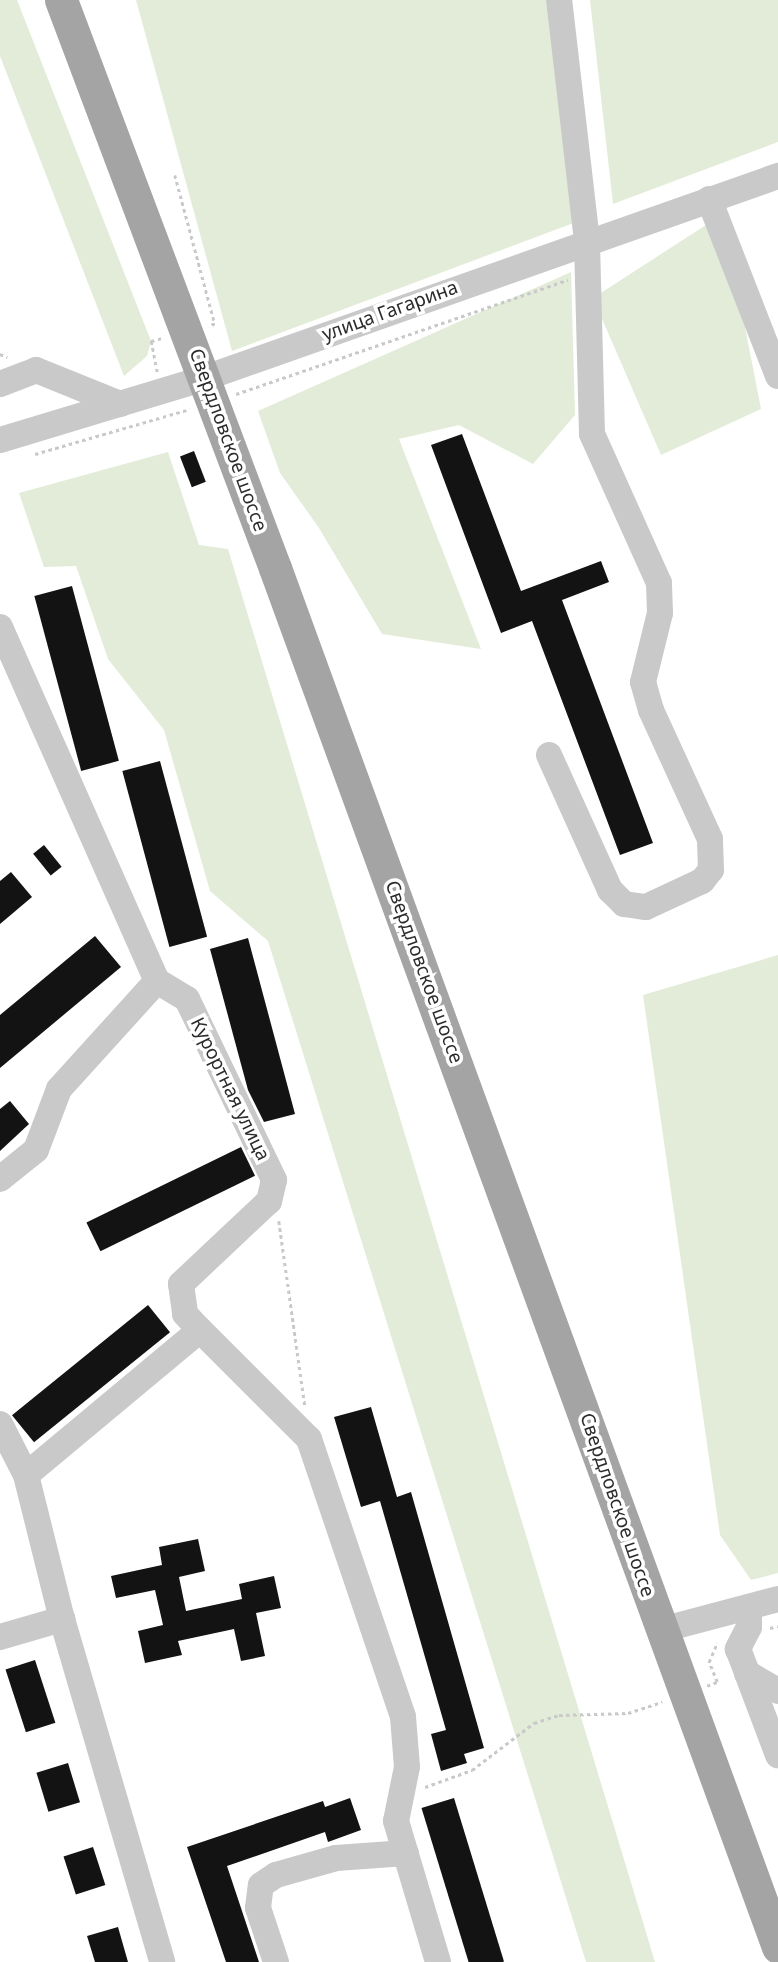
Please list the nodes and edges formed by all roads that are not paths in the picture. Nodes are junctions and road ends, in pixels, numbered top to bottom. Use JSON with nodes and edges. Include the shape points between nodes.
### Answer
{"nodes":[{"id":1,"x":61,"y":0,"type":"edge"},
{"id":2,"x":559,"y":0,"type":"edge"},
{"id":3,"x":778,"y":176,"type":"edge"},
{"id":4,"x":709,"y":199,"type":"junction"},
{"id":5,"x":587,"y":241,"type":"junction"},
{"id":6,"x":778,"y":376,"type":"edge"},
{"id":7,"x":0,"y":384,"type":"edge"},
{"id":8,"x":210,"y":390,"type":"junction"},
{"id":9,"x":120,"y":404,"type":"junction"},
{"id":10,"x":0,"y":440,"type":"edge"},
{"id":11,"x":0,"y":627,"type":"edge"},
{"id":12,"x":549,"y":755,"type":"dead end"},
{"id":13,"x":157,"y":981,"type":"junction"},
{"id":14,"x":0,"y":1179,"type":"edge"},
{"id":15,"x":200,"y":1331,"type":"junction"},
{"id":16,"x":0,"y":1424,"type":"edge"},
{"id":17,"x":26,"y":1475,"type":"junction"},
{"id":18,"x":778,"y":1599,"type":"edge"},
{"id":19,"x":749,"y":1607,"type":"junction"},
{"id":20,"x":62,"y":1619,"type":"junction"},
{"id":21,"x":661,"y":1630,"type":"junction"},
{"id":22,"x":0,"y":1637,"type":"edge"},
{"id":23,"x":747,"y":1673,"type":"junction"},
{"id":24,"x":778,"y":1691,"type":"edge"},
{"id":25,"x":778,"y":1755,"type":"edge"},
{"id":26,"x":406,"y":1853,"type":"junction"},
{"id":27,"x":778,"y":1947,"type":"edge"},
{"id":28,"x":162,"y":1962,"type":"edge"},
{"id":29,"x":276,"y":1962,"type":"edge"},
{"id":30,"x":438,"y":1962,"type":"edge"}],
"edges":[{"from":1,"to":8,"type":"main road","name":"Свердловское шоссе"},
{"from":2,"to":5,"type":"street"},
{"from":3,"to":4,"type":"street","name":"улица Гагарина"},
{"from":4,"to":5,"type":"street","name":"улица Гагарина"},
{"from":4,"to":6,"type":"street"},
{"from":5,"to":8,"type":"street","name":"улица Гагарина"},
{"from":5,"to":12,"type":"street","via":[[592,434],[659,583],[660,612],[643,682],[651,710],[710,839],[710,870],[702,881],[646,907],[624,904],[610,890]]},
{"from":7,"to":9,"type":"street","via":[[36,370]]},
{"from":8,"to":9,"type":"street","name":"улица Гагарина"},
{"from":8,"to":21,"type":"main road","name":"Свердловское шоссе"},
{"from":9,"to":10,"type":"street","name":"улица Гагарина"},
{"from":11,"to":13,"type":"street"},
{"from":13,"to":14,"type":"street","via":[[59,1089],[36,1150]]},
{"from":13,"to":15,"type":"street","name":"Курортная улица","via":[[187,999],[274,1180],[268,1201],[181,1284],[185,1314]]},
{"from":15,"to":17,"type":"street"},
{"from":15,"to":26,"type":"street","via":[[309,1439],[403,1717],[405,1793],[397,1821]]},
{"from":16,"to":17,"type":"street"},
{"from":17,"to":20,"type":"street"},
{"from":18,"to":19,"type":"street"},
{"from":19,"to":21,"type":"street"},
{"from":19,"to":23,"type":"street","via":[[746,1634],[738,1649]]},
{"from":20,"to":22,"type":"street"},
{"from":20,"to":28,"type":"street"},
{"from":21,"to":27,"type":"main road","name":"Свердловское шоссе"},
{"from":23,"to":24,"type":"street"},
{"from":23,"to":25,"type":"street"},
{"from":26,"to":29,"type":"street","via":[[336,1858],[275,1875],[261,1885],[258,1908]]},
{"from":26,"to":30,"type":"street"}]}
